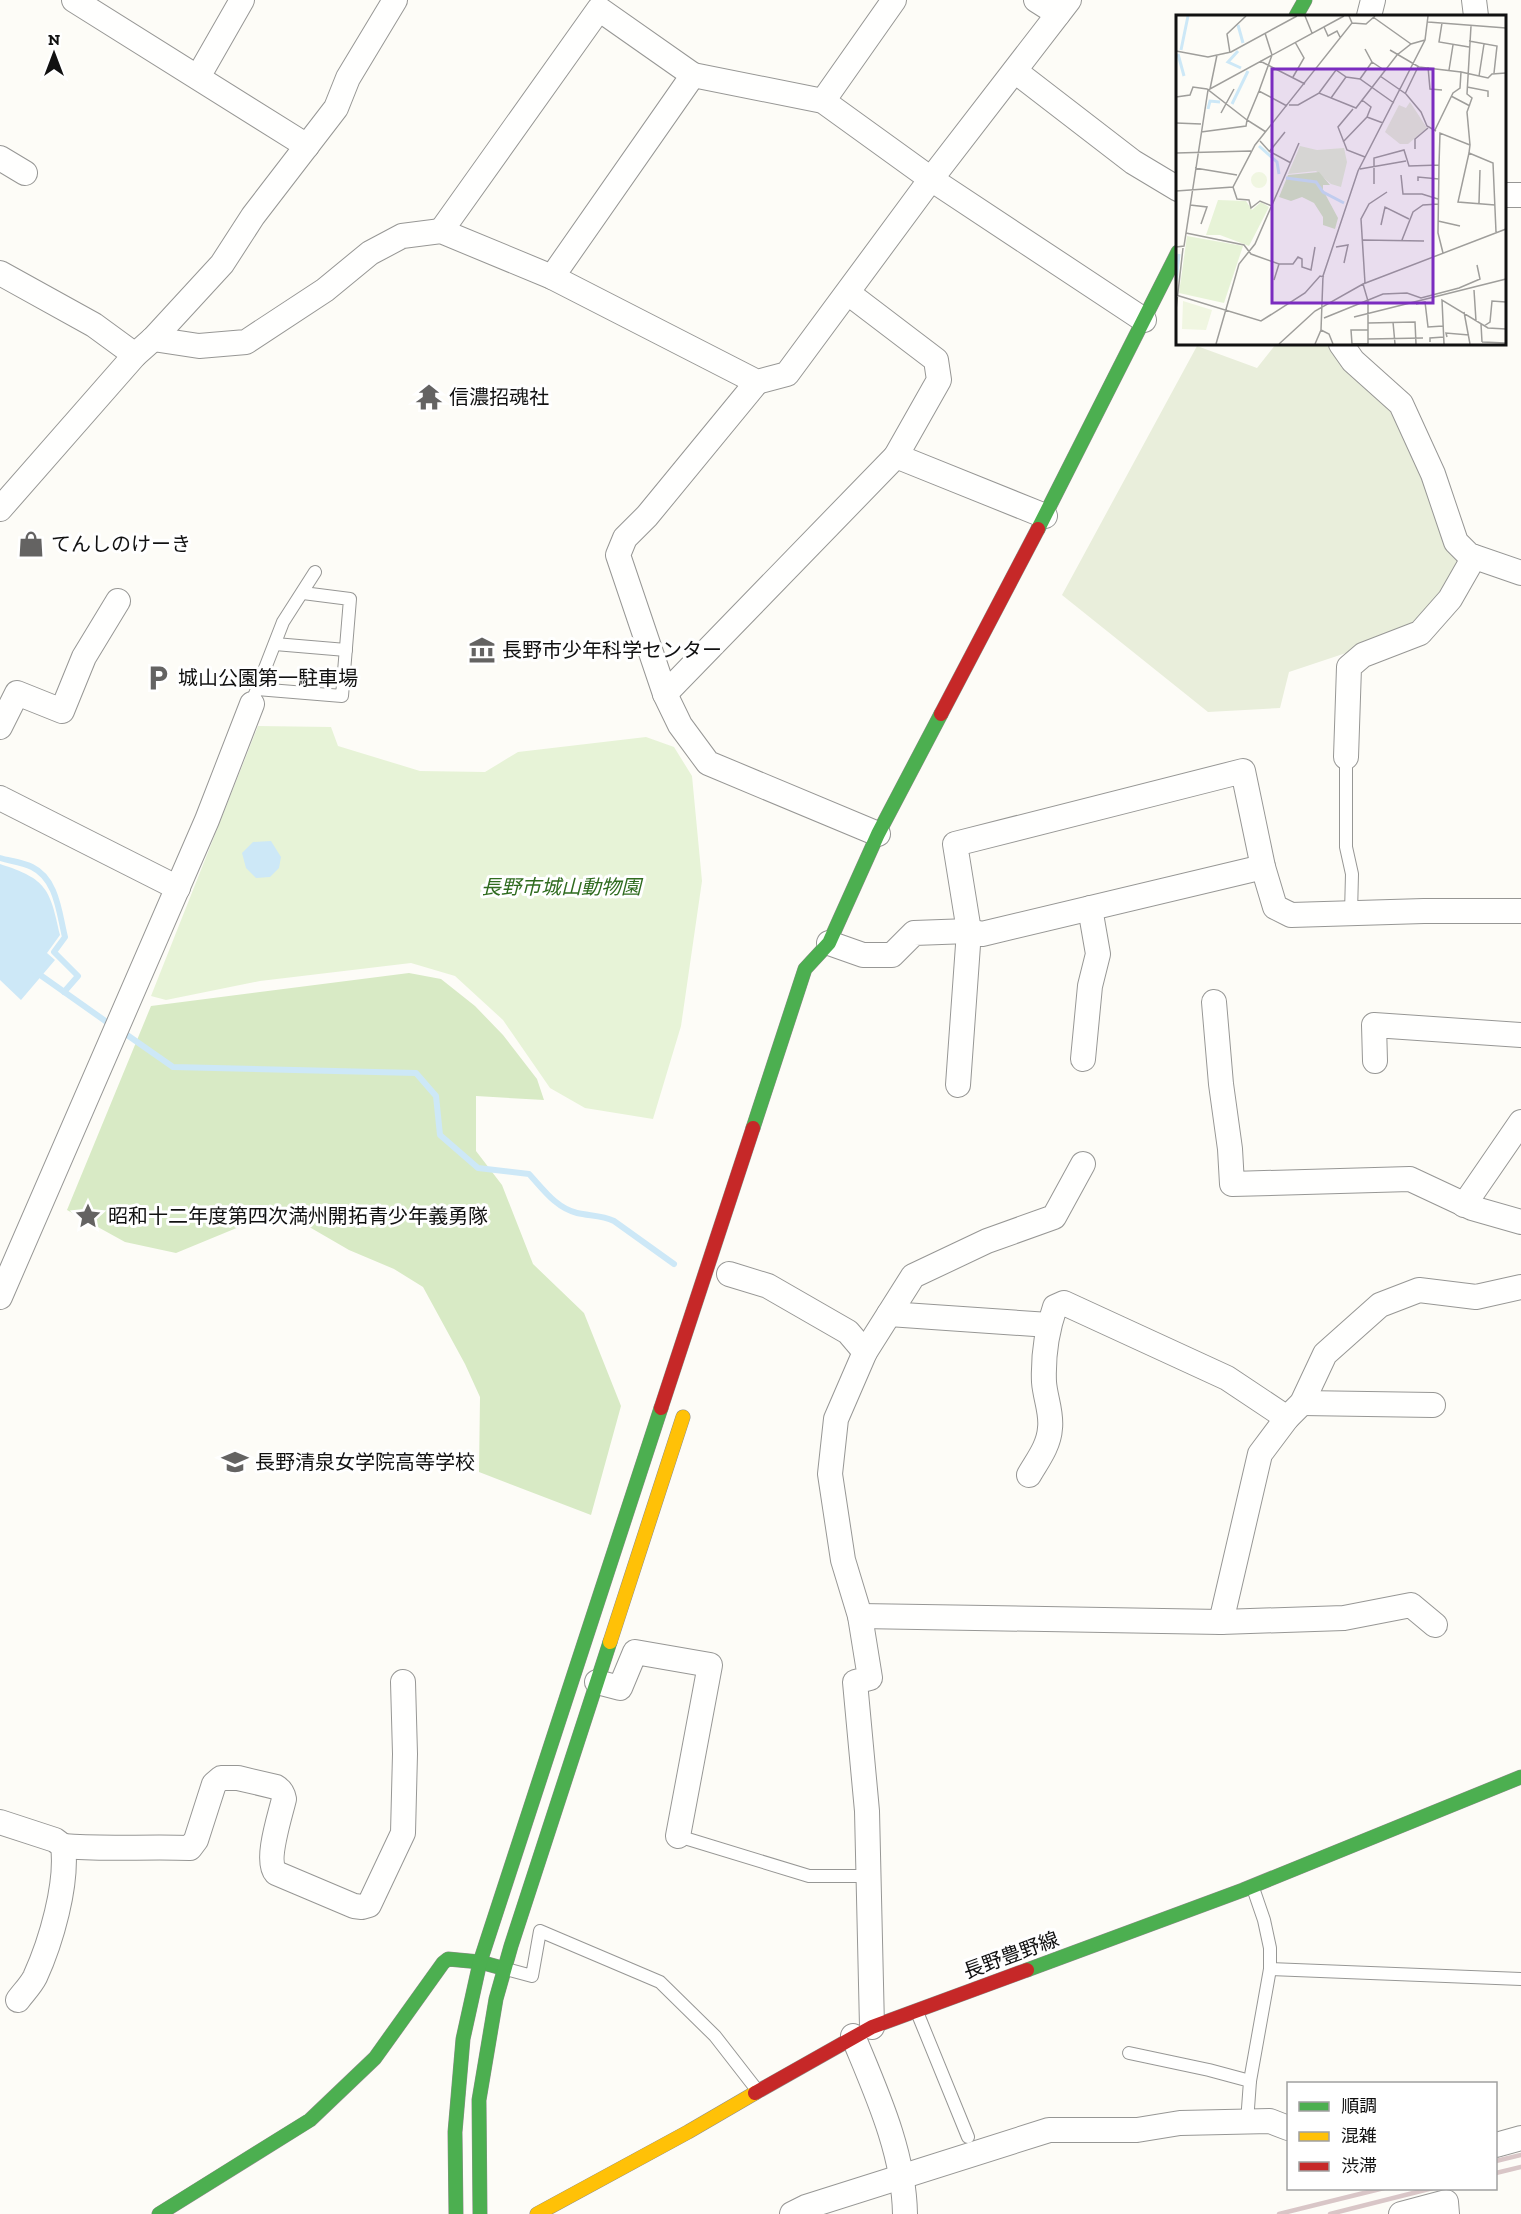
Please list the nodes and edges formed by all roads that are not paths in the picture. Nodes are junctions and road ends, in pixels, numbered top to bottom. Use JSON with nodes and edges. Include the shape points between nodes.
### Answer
{"nodes":[{"id":1,"x":74,"y":0,"type":"edge"},
{"id":2,"x":242,"y":0,"type":"edge"},
{"id":3,"x":395,"y":0,"type":"edge"},
{"id":4,"x":894,"y":0,"type":"edge"},
{"id":5,"x":1036,"y":0,"type":"edge"},
{"id":6,"x":1305,"y":0,"type":"edge"},
{"id":7,"x":1373,"y":0,"type":"edge"},
{"id":8,"x":1474,"y":0,"type":"edge"},
{"id":9,"x":1064,"y":7,"type":"edge"},
{"id":10,"x":1297,"y":15,"type":"edge"},
{"id":11,"x":1369,"y":15,"type":"edge"},
{"id":12,"x":1476,"y":15,"type":"edge"},
{"id":13,"x":1015,"y":71,"type":"junction"},
{"id":14,"x":693,"y":75,"type":"junction"},
{"id":15,"x":198,"y":77,"type":"junction"},
{"id":16,"x":823,"y":101,"type":"junction"},
{"id":17,"x":307,"y":146,"type":"junction"},
{"id":18,"x":0,"y":158,"type":"edge"},
{"id":19,"x":25,"y":173,"type":"dead end"},
{"id":20,"x":931,"y":179,"type":"junction"},
{"id":21,"x":1176,"y":188,"type":"edge"},
{"id":22,"x":441,"y":231,"type":"junction"},
{"id":23,"x":1176,"y":256,"type":"edge"},
{"id":24,"x":0,"y":273,"type":"edge"},
{"id":25,"x":552,"y":277,"type":"junction"},
{"id":26,"x":848,"y":293,"type":"junction"},
{"id":27,"x":1144,"y":320,"type":"junction"},
{"id":28,"x":1342,"y":345,"type":"edge"},
{"id":29,"x":144,"y":347,"type":"junction"},
{"id":30,"x":757,"y":382,"type":"junction"},
{"id":31,"x":896,"y":456,"type":"junction"},
{"id":32,"x":0,"y":509,"type":"edge"},
{"id":33,"x":1045,"y":516,"type":"junction"},
{"id":34,"x":1474,"y":557,"type":"junction"},
{"id":35,"x":315,"y":572,"type":"dead end"},
{"id":36,"x":1521,"y":573,"type":"edge"},
{"id":37,"x":303,"y":593,"type":"junction"},
{"id":38,"x":118,"y":601,"type":"dead end"},
{"id":39,"x":274,"y":644,"type":"junction"},
{"id":40,"x":346,"y":650,"type":"junction"},
{"id":41,"x":665,"y":694,"type":"junction"},
{"id":42,"x":254,"y":697,"type":"junction"},
{"id":43,"x":0,"y":727,"type":"edge"},
{"id":44,"x":1346,"y":757,"type":"joint"},
{"id":45,"x":0,"y":798,"type":"edge"},
{"id":46,"x":878,"y":834,"type":"junction"},
{"id":47,"x":1263,"y":867,"type":"junction"},
{"id":48,"x":178,"y":888,"type":"junction"},
{"id":49,"x":1090,"y":908,"type":"junction"},
{"id":50,"x":1521,"y":911,"type":"edge"},
{"id":51,"x":1351,"y":913,"type":"junction"},
{"id":52,"x":969,"y":931,"type":"junction"},
{"id":53,"x":828,"y":954,"type":"junction"},
{"id":54,"x":1214,"y":1002,"type":"dead end"},
{"id":55,"x":1521,"y":1035,"type":"edge"},
{"id":56,"x":1083,"y":1059,"type":"dead end"},
{"id":57,"x":1375,"y":1061,"type":"dead end"},
{"id":58,"x":958,"y":1085,"type":"dead end"},
{"id":59,"x":1521,"y":1122,"type":"edge"},
{"id":60,"x":1083,"y":1164,"type":"dead end"},
{"id":61,"x":1464,"y":1205,"type":"junction"},
{"id":62,"x":1521,"y":1222,"type":"edge"},
{"id":63,"x":729,"y":1274,"type":"dead end"},
{"id":64,"x":1521,"y":1287,"type":"edge"},
{"id":65,"x":0,"y":1297,"type":"edge"},
{"id":66,"x":889,"y":1314,"type":"junction"},
{"id":67,"x":1048,"y":1325,"type":"junction"},
{"id":68,"x":865,"y":1352,"type":"junction"},
{"id":69,"x":689,"y":1399,"type":"dead end"},
{"id":70,"x":1433,"y":1405,"type":"dead end"},
{"id":71,"x":1295,"y":1411,"type":"junction"},
{"id":72,"x":1029,"y":1476,"type":"dead end"},
{"id":73,"x":860,"y":1616,"type":"junction"},
{"id":74,"x":1221,"y":1622,"type":"junction"},
{"id":75,"x":1435,"y":1625,"type":"dead end"},
{"id":76,"x":403,"y":1682,"type":"dead end"},
{"id":77,"x":597,"y":1682,"type":"junction"},
{"id":78,"x":1521,"y":1777,"type":"edge"},
{"id":79,"x":0,"y":1822,"type":"edge"},
{"id":80,"x":678,"y":1836,"type":"joint"},
{"id":81,"x":63,"y":1846,"type":"junction"},
{"id":82,"x":867,"y":1876,"type":"junction"},
{"id":83,"x":1252,"y":1887,"type":"junction"},
{"id":84,"x":480,"y":1962,"type":"junction"},
{"id":85,"x":1270,"y":1968,"type":"junction"},
{"id":86,"x":505,"y":1969,"type":"junction"},
{"id":87,"x":1521,"y":1978,"type":"edge"},
{"id":88,"x":18,"y":2000,"type":"dead end"},
{"id":89,"x":916,"y":2011,"type":"junction"},
{"id":90,"x":862,"y":2031,"type":"junction"},
{"id":91,"x":1129,"y":2053,"type":"dead end"},
{"id":92,"x":1250,"y":2081,"type":"junction"},
{"id":93,"x":758,"y":2092,"type":"junction"},
{"id":94,"x":1247,"y":2122,"type":"junction"},
{"id":95,"x":1287,"y":2128,"type":"edge"},
{"id":96,"x":968,"y":2137,"type":"dead end"},
{"id":97,"x":1521,"y":2138,"type":"edge"},
{"id":98,"x":1497,"y":2145,"type":"edge"},
{"id":99,"x":901,"y":2176,"type":"junction"},
{"id":100,"x":159,"y":2214,"type":"edge"},
{"id":101,"x":456,"y":2214,"type":"edge"},
{"id":102,"x":480,"y":2214,"type":"edge"},
{"id":103,"x":537,"y":2214,"type":"edge"},
{"id":104,"x":792,"y":2214,"type":"edge"},
{"id":105,"x":904,"y":2214,"type":"edge"},
{"id":106,"x":1401,"y":2214,"type":"edge"},
{"id":107,"x":1447,"y":2214,"type":"edge"}],
"edges":[{"from":1,"to":15,"type":"street"},
{"from":2,"to":15,"type":"street"},
{"from":3,"to":17,"type":"street","via":[[348,78],[336,108]]},
{"from":4,"to":16,"type":"street"},
{"from":5,"to":9,"type":"street"},
{"from":6,"to":10,"type":"street"},
{"from":7,"to":11,"type":"street"},
{"from":8,"to":12,"type":"street"},
{"from":9,"to":13,"type":"street"},
{"from":13,"to":20,"type":"street"},
{"from":13,"to":21,"type":"street","via":[[1133,162]]},
{"from":14,"to":16,"type":"street"},
{"from":14,"to":22,"type":"street","via":[[599,9]]},
{"from":14,"to":25,"type":"street"},
{"from":15,"to":17,"type":"street"},
{"from":16,"to":20,"type":"street"},
{"from":17,"to":29,"type":"street","via":[[222,264]]},
{"from":18,"to":19,"type":"street"},
{"from":20,"to":26,"type":"street"},
{"from":20,"to":27,"type":"street"},
{"from":22,"to":25,"type":"street"},
{"from":22,"to":29,"type":"street","via":[[402,236],[370,253],[325,290],[246,342]]},
{"from":23,"to":27,"type":"street"},
{"from":24,"to":29,"type":"street","via":[[94,325]]},
{"from":25,"to":30,"type":"street"},
{"from":26,"to":30,"type":"street","via":[[787,374]]},
{"from":26,"to":31,"type":"street","via":[[936,360],[939,380]]},
{"from":27,"to":33,"type":"street"},
{"from":28,"to":34,"type":"street","via":[[1353,361],[1401,404],[1433,474],[1456,542]]},
{"from":29,"to":32,"type":"street"},
{"from":30,"to":41,"type":"street","via":[[625,538],[618,555]]},
{"from":31,"to":33,"type":"street"},
{"from":31,"to":41,"type":"street"},
{"from":33,"to":46,"type":"street"},
{"from":34,"to":36,"type":"street"},
{"from":34,"to":44,"type":"street","via":[[1450,599],[1419,633],[1363,654],[1349,667]]},
{"from":35,"to":37,"type":"lane"},
{"from":37,"to":39,"type":"lane","via":[[283,622]]},
{"from":37,"to":40,"type":"lane","via":[[350,599]]},
{"from":38,"to":43,"type":"street","via":[[84,657],[62,711],[17,693]]},
{"from":39,"to":40,"type":"lane"},
{"from":39,"to":42,"type":"lane"},
{"from":40,"to":42,"type":"lane","via":[[342,696]]},
{"from":41,"to":46,"type":"street","via":[[680,725],[708,763]]},
{"from":42,"to":48,"type":"street"},
{"from":44,"to":51,"type":"lane"},
{"from":45,"to":48,"type":"street"},
{"from":46,"to":53,"type":"street"},
{"from":47,"to":49,"type":"street"},
{"from":47,"to":51,"type":"street","via":[[1275,907],[1291,915]]},
{"from":47,"to":52,"type":"street","via":[[1242,771],[955,844]]},
{"from":48,"to":65,"type":"street"},
{"from":49,"to":52,"type":"street","via":[[982,934]]},
{"from":49,"to":56,"type":"street","via":[[1098,954],[1090,986]]},
{"from":50,"to":51,"type":"street"},
{"from":52,"to":53,"type":"street","via":[[914,933],[892,955]]},
{"from":52,"to":58,"type":"street"},
{"from":53,"to":84,"type":"street","via":[[806,969]]},
{"from":54,"to":61,"type":"street","via":[[1233,1184],[1410,1179]]},
{"from":55,"to":57,"type":"street","via":[[1374,1025]]},
{"from":59,"to":61,"type":"street"},
{"from":60,"to":66,"type":"street","via":[[1054,1217],[987,1241],[913,1276]]},
{"from":61,"to":62,"type":"street"},
{"from":63,"to":68,"type":"street","via":[[768,1286],[848,1332]]},
{"from":64,"to":71,"type":"street","via":[[1476,1297],[1419,1290],[1380,1305],[1325,1354]]},
{"from":66,"to":67,"type":"street"},
{"from":66,"to":68,"type":"street"},
{"from":67,"to":71,"type":"street","via":[[1055,1307],[1064,1303]]},
{"from":67,"to":72,"type":"street","via":[[1044,1382],[1050,1428],[1047,1445]]},
{"from":68,"to":73,"type":"street","via":[[836,1419],[830,1474],[843,1560]]},
{"from":69,"to":77,"type":"street"},
{"from":70,"to":71,"type":"street"},
{"from":71,"to":74,"type":"street","via":[[1260,1454]]},
{"from":73,"to":74,"type":"street"},
{"from":73,"to":82,"type":"street","via":[[870,1678],[855,1682],[867,1811]]},
{"from":74,"to":75,"type":"street","via":[[1344,1618],[1411,1605]]},
{"from":76,"to":81,"type":"street","via":[[403,1833],[369,1905],[354,1906],[276,1873],[271,1858],[283,1794],[276,1787],[238,1778],[221,1778],[214,1784],[190,1848]]},
{"from":77,"to":80,"type":"street","via":[[620,1688],[635,1652],[710,1665]]},
{"from":77,"to":86,"type":"street"},
{"from":78,"to":83,"type":"street","name":"長野豊野線"},
{"from":79,"to":81,"type":"street","via":[[56,1840]]},
{"from":80,"to":82,"type":"lane","via":[[809,1876]]},
{"from":81,"to":88,"type":"street","via":[[63,1877],[56,1916],[34,1978]]},
{"from":82,"to":90,"type":"street"},
{"from":83,"to":85,"type":"lane","via":[[1264,1920]]},
{"from":83,"to":89,"type":"street","name":"長野豊野線"},
{"from":84,"to":86,"type":"street"},
{"from":84,"to":100,"type":"street","via":[[448,1959],[375,2058],[310,2120]]},
{"from":84,"to":101,"type":"street","via":[[463,2039],[455,2132]]},
{"from":85,"to":87,"type":"lane"},
{"from":85,"to":92,"type":"lane"},
{"from":86,"to":93,"type":"lane","via":[[532,1976],[540,1931],[660,1982],[715,2036]]},
{"from":86,"to":102,"type":"street","via":[[479,2100]]},
{"from":89,"to":90,"type":"street","name":"長野豊野線"},
{"from":89,"to":96,"type":"lane"},
{"from":90,"to":93,"type":"street","name":"長野豊野線"},
{"from":90,"to":99,"type":"street"},
{"from":91,"to":92,"type":"lane"},
{"from":92,"to":94,"type":"lane"},
{"from":93,"to":103,"type":"street","name":"長野豊野線"},
{"from":94,"to":95,"type":"street","via":[[1270,2121]]},
{"from":94,"to":99,"type":"street","via":[[1137,2130],[1049,2130]]},
{"from":97,"to":98,"type":"street"},
{"from":99,"to":104,"type":"street"},
{"from":99,"to":105,"type":"street"},
{"from":106,"to":107,"type":"street","via":[[1446,2202]]}]}
